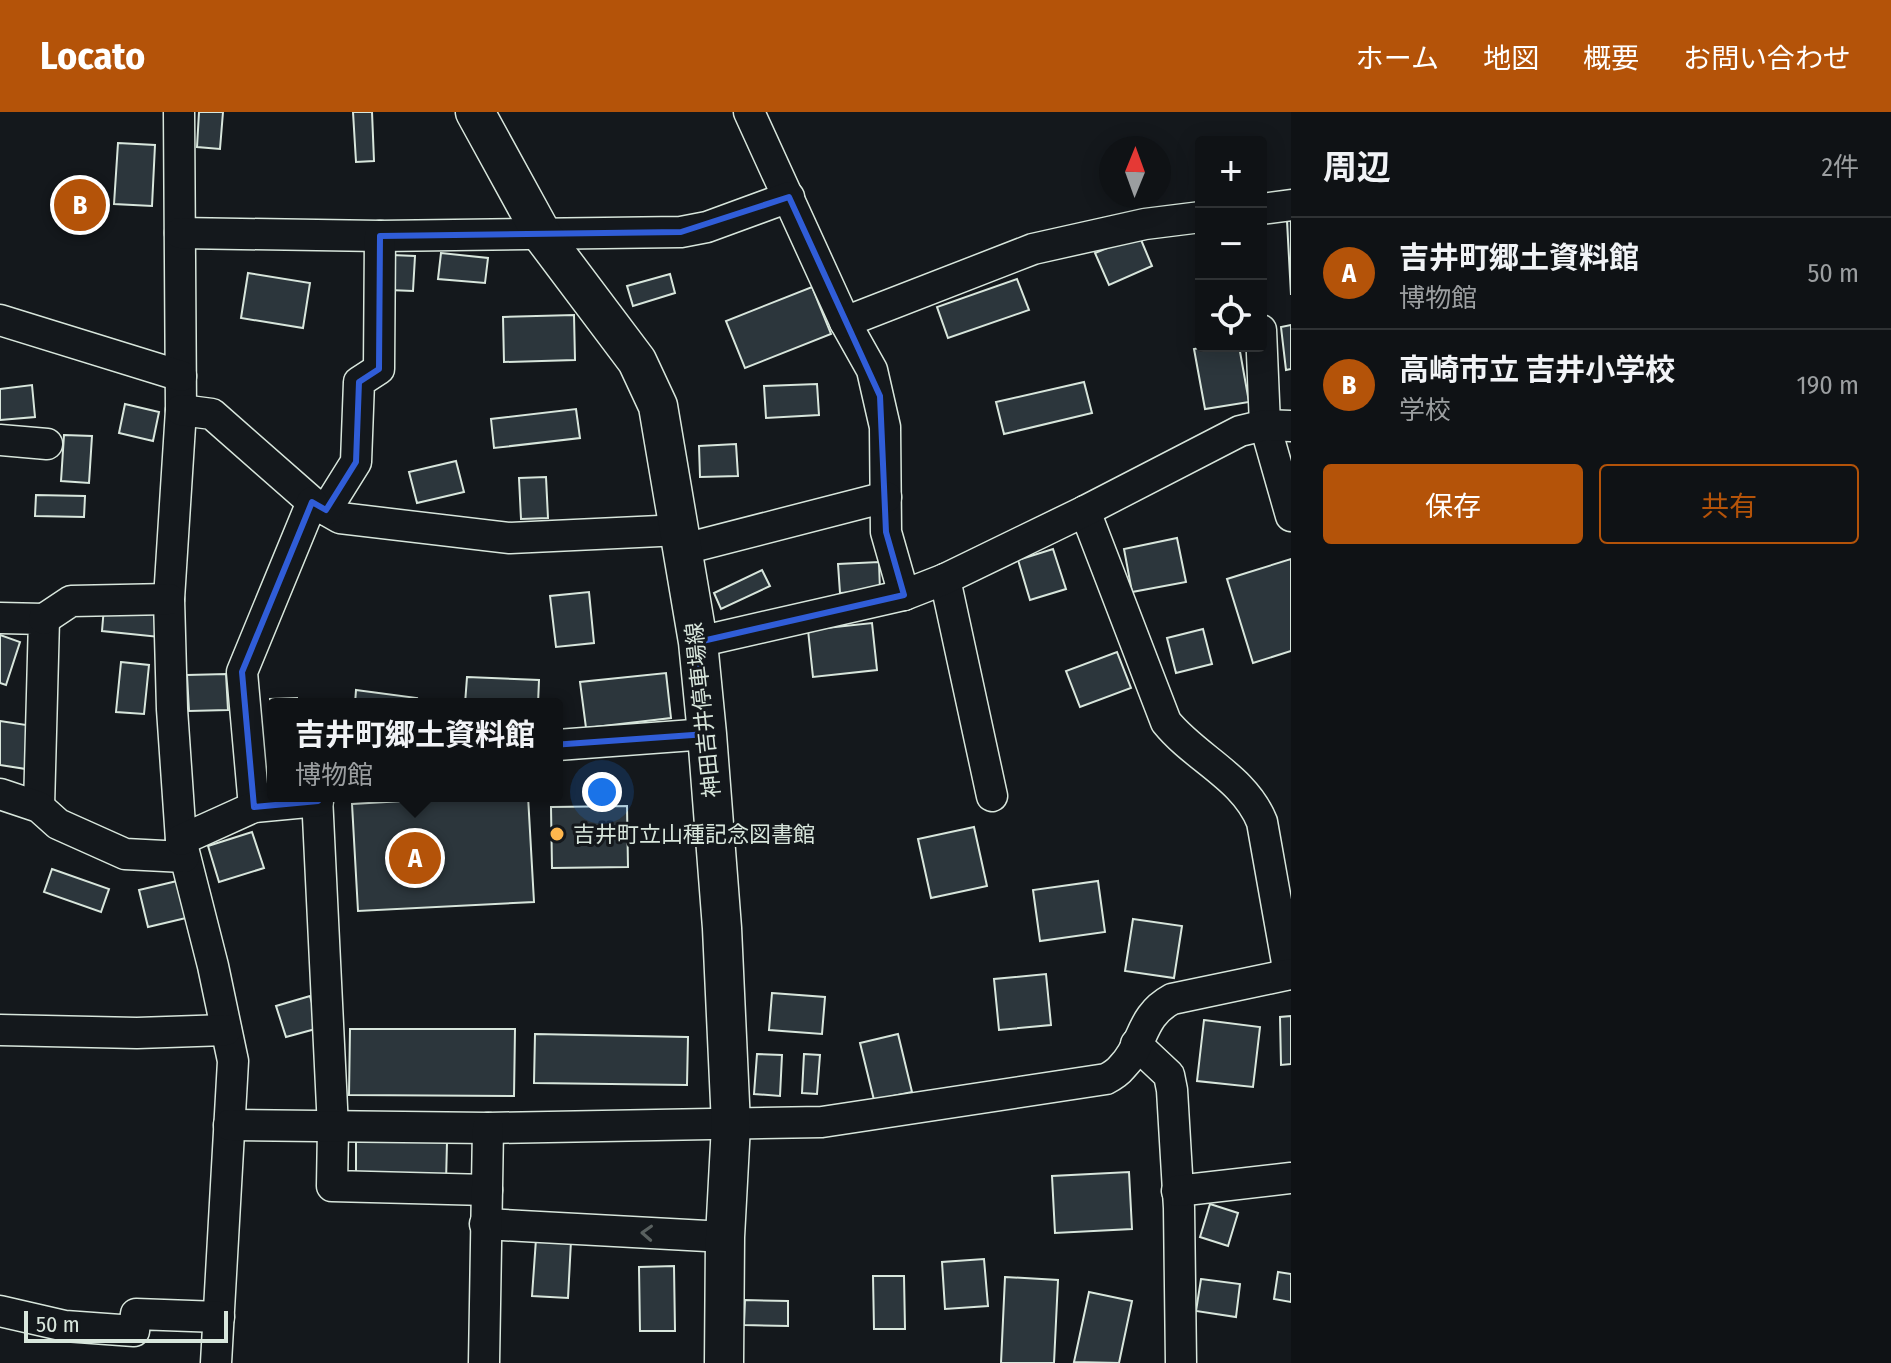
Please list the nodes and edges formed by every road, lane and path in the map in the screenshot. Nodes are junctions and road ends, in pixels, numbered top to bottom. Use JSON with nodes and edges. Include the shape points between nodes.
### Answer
{"nodes":[{"id":1,"x":179,"y":112,"type":"edge"},
{"id":2,"x":475,"y":112,"type":"edge"},
{"id":3,"x":749,"y":112,"type":"edge"},
{"id":4,"x":789,"y":197,"type":"junction"},
{"id":5,"x":1291,"y":205,"type":"edge"},
{"id":6,"x":1267,"y":208,"type":"edge"},
{"id":7,"x":1195,"y":218,"type":"edge"},
{"id":8,"x":180,"y":233,"type":"junction"},
{"id":9,"x":380,"y":236,"type":"junction"},
{"id":10,"x":543,"y":236,"type":"junction"},
{"id":11,"x":0,"y":320,"type":"edge"},
{"id":12,"x":845,"y":322,"type":"junction"},
{"id":13,"x":1265,"y":352,"type":"edge"},
{"id":14,"x":181,"y":376,"type":"junction"},
{"id":15,"x":181,"y":410,"type":"junction"},
{"id":16,"x":1278,"y":426,"type":"edge"},
{"id":17,"x":0,"y":440,"type":"edge"},
{"id":18,"x":47,"y":444,"type":"dead end"},
{"id":19,"x":886,"y":497,"type":"junction"},
{"id":20,"x":319,"y":506,"type":"junction"},
{"id":21,"x":1085,"y":511,"type":"junction"},
{"id":22,"x":1291,"y":516,"type":"edge"},
{"id":23,"x":682,"y":540,"type":"junction"},
{"id":24,"x":945,"y":579,"type":"junction"},
{"id":25,"x":904,"y":595,"type":"junction"},
{"id":26,"x":169,"y":599,"type":"junction"},
{"id":27,"x":0,"y":618,"type":"edge"},
{"id":28,"x":44,"y":619,"type":"junction"},
{"id":29,"x":698,"y":642,"type":"junction"},
{"id":30,"x":707,"y":734,"type":"junction"},
{"id":31,"x":563,"y":745,"type":"edge"},
{"id":32,"x":0,"y":794,"type":"edge"},
{"id":33,"x":992,"y":796,"type":"dead end"},
{"id":34,"x":290,"y":802,"type":"edge"},
{"id":35,"x":318,"y":802,"type":"edge"},
{"id":36,"x":39,"y":807,"type":"junction"},
{"id":37,"x":254,"y":807,"type":"junction"},
{"id":38,"x":182,"y":849,"type":"junction"},
{"id":39,"x":1290,"y":974,"type":"edge"},
{"id":40,"x":0,"y":1030,"type":"edge"},
{"id":41,"x":226,"y":1030,"type":"junction"},
{"id":42,"x":1136,"y":1044,"type":"junction"},
{"id":43,"x":229,"y":1125,"type":"junction"},
{"id":44,"x":731,"y":1125,"type":"junction"},
{"id":45,"x":333,"y":1128,"type":"junction"},
{"id":46,"x":488,"y":1128,"type":"junction"},
{"id":47,"x":1291,"y":1178,"type":"edge"},
{"id":48,"x":487,"y":1190,"type":"junction"},
{"id":49,"x":1177,"y":1191,"type":"junction"},
{"id":50,"x":485,"y":1224,"type":"junction"},
{"id":51,"x":725,"y":1237,"type":"junction"},
{"id":52,"x":0,"y":1311,"type":"edge"},
{"id":53,"x":219,"y":1317,"type":"junction"},
{"id":54,"x":216,"y":1363,"type":"edge"},
{"id":55,"x":484,"y":1363,"type":"edge"},
{"id":56,"x":724,"y":1363,"type":"edge"},
{"id":57,"x":1181,"y":1363,"type":"edge"}],
"edges":[{"from":1,"to":8,"type":"street"},
{"from":2,"to":10,"type":"main road","name":"神田吉井停車場線"},
{"from":3,"to":4,"type":"street"},
{"from":4,"to":10,"type":"street","via":[[681,232]]},
{"from":4,"to":12,"type":"street"},
{"from":5,"to":6,"type":"street"},
{"from":7,"to":12,"type":"street","via":[[1033,249]]},
{"from":8,"to":9,"type":"street"},
{"from":8,"to":14,"type":"street"},
{"from":9,"to":10,"type":"street"},
{"from":9,"to":20,"type":"street","via":[[379,369],[359,382],[356,462]]},
{"from":10,"to":23,"type":"main road","name":"神田吉井停車場線","via":[[649,384],[658,406]]},
{"from":11,"to":14,"type":"street"},
{"from":12,"to":19,"type":"street","via":[[880,396]]},
{"from":13,"to":16,"type":"street"},
{"from":14,"to":15,"type":"street"},
{"from":15,"to":20,"type":"street","via":[[212,414]]},
{"from":15,"to":26,"type":"street"},
{"from":16,"to":21,"type":"street","via":[[1240,431]]},
{"from":16,"to":22,"type":"street"},
{"from":17,"to":18,"type":"street"},
{"from":19,"to":23,"type":"street"},
{"from":19,"to":25,"type":"street","via":[[886,532]]},
{"from":20,"to":23,"type":"street","via":[[340,518],[510,538]]},
{"from":20,"to":37,"type":"street","via":[[242,672]]},
{"from":21,"to":24,"type":"street"},
{"from":21,"to":39,"type":"street","via":[[1166,722],[1255,804]]},
{"from":23,"to":29,"type":"main road","name":"神田吉井停車場線"},
{"from":24,"to":25,"type":"street"},
{"from":24,"to":33,"type":"street"},
{"from":25,"to":29,"type":"street"},
{"from":26,"to":28,"type":"street","via":[[71,601]]},
{"from":26,"to":38,"type":"street"},
{"from":27,"to":28,"type":"street"},
{"from":28,"to":36,"type":"street"},
{"from":29,"to":30,"type":"main road","name":"神田吉井停車場線"},
{"from":30,"to":31,"type":"street"},
{"from":30,"to":44,"type":"main road","name":"神田吉井停車場線"},
{"from":32,"to":36,"type":"street"},
{"from":34,"to":37,"type":"street"},
{"from":35,"to":45,"type":"street"},
{"from":36,"to":38,"type":"street","via":[[58,824],[125,854]]},
{"from":37,"to":38,"type":"street"},
{"from":38,"to":41,"type":"street"},
{"from":39,"to":42,"type":"street","via":[[1172,999],[1157,1007]]},
{"from":40,"to":41,"type":"street"},
{"from":41,"to":43,"type":"street","via":[[233,1061]]},
{"from":42,"to":44,"type":"street","via":[[1122,1069],[1106,1079],[822,1122]]},
{"from":42,"to":49,"type":"street","via":[[1169,1075]]},
{"from":43,"to":45,"type":"street"},
{"from":43,"to":53,"type":"street"},
{"from":44,"to":46,"type":"street"},
{"from":44,"to":51,"type":"main road","name":"神田吉井停車場線"},
{"from":45,"to":46,"type":"street"},
{"from":45,"to":48,"type":"street","via":[[332,1186]]},
{"from":46,"to":48,"type":"street"},
{"from":47,"to":49,"type":"street"},
{"from":48,"to":50,"type":"street"},
{"from":49,"to":57,"type":"street"},
{"from":51,"to":50,"type":"street","one_way":true},
{"from":50,"to":55,"type":"street"},
{"from":51,"to":56,"type":"main road","name":"神田吉井停車場線"},
{"from":52,"to":53,"type":"street","via":[[65,1326],[134,1331],[136,1314]]},
{"from":53,"to":54,"type":"street"}]}
